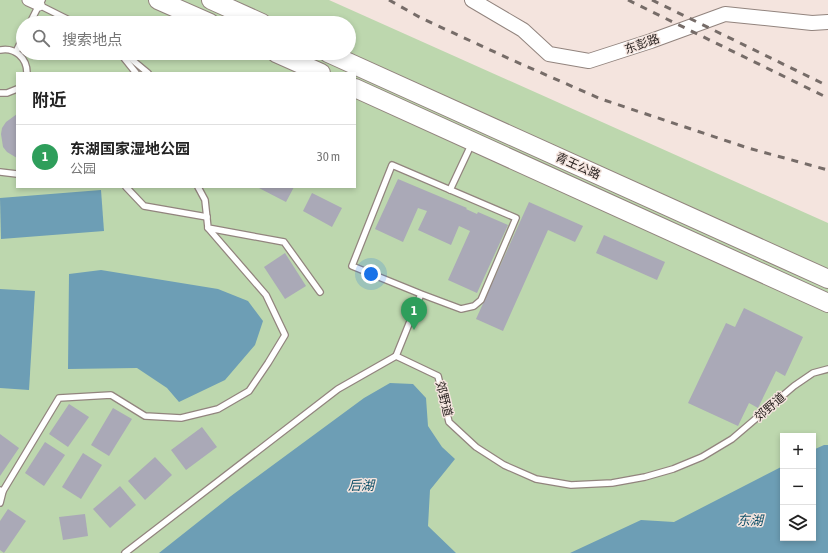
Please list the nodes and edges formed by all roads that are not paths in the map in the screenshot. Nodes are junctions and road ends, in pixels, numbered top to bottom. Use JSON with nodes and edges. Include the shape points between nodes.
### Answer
{"nodes":[{"id":1,"x":28,"y":0,"type":"edge"},
{"id":2,"x":158,"y":0,"type":"edge"},
{"id":3,"x":211,"y":0,"type":"edge"},
{"id":4,"x":472,"y":0,"type":"edge"},
{"id":5,"x":41,"y":2,"type":"edge"},
{"id":6,"x":34,"y":16,"type":"edge"},
{"id":7,"x":64,"y":16,"type":"edge"},
{"id":8,"x":194,"y":16,"type":"edge"},
{"id":9,"x":246,"y":16,"type":"edge"},
{"id":10,"x":828,"y":22,"type":"edge"},
{"id":11,"x":0,"y":50,"type":"edge"},
{"id":12,"x":16,"y":52,"type":"edge"},
{"id":13,"x":24,"y":60,"type":"edge"},
{"id":14,"x":126,"y":60,"type":"edge"},
{"id":15,"x":132,"y":60,"type":"edge"},
{"id":16,"x":292,"y":60,"type":"edge"},
{"id":17,"x":343,"y":60,"type":"edge"},
{"id":18,"x":26,"y":72,"type":"edge"},
{"id":19,"x":135,"y":72,"type":"edge"},
{"id":20,"x":147,"y":72,"type":"edge"},
{"id":21,"x":319,"y":72,"type":"edge"},
{"id":22,"x":356,"y":88,"type":"edge"},
{"id":23,"x":16,"y":89,"type":"edge"},
{"id":24,"x":0,"y":93,"type":"edge"},
{"id":25,"x":472,"y":141,"type":"junction"},
{"id":26,"x":0,"y":172,"type":"edge"},
{"id":27,"x":16,"y":174,"type":"edge"},
{"id":28,"x":127,"y":188,"type":"edge"},
{"id":29,"x":199,"y":188,"type":"edge"},
{"id":30,"x":450,"y":190,"type":"junction"},
{"id":31,"x":207,"y":217,"type":"junction"},
{"id":32,"x":208,"y":228,"type":"junction"},
{"id":33,"x":828,"y":279,"type":"edge"},
{"id":34,"x":320,"y":292,"type":"dead end"},
{"id":35,"x":421,"y":294,"type":"junction"},
{"id":36,"x":828,"y":303,"type":"edge"},
{"id":37,"x":396,"y":356,"type":"junction"},
{"id":38,"x":828,"y":369,"type":"edge"},
{"id":39,"x":1,"y":491,"type":"edge"},
{"id":40,"x":0,"y":503,"type":"edge"},
{"id":41,"x":125,"y":553,"type":"edge"}],
"edges":[{"from":1,"to":5,"type":"street"},
{"from":2,"to":8,"type":"main road"},
{"from":3,"to":9,"type":"main road"},
{"from":4,"to":10,"type":"street","name":"东彭路","via":[[523,30],[549,54],[589,61],[725,14],[812,23]]},
{"from":5,"to":6,"type":"lane"},
{"from":5,"to":7,"type":"lane"},
{"from":11,"to":12,"type":"lane","via":[[9,49]]},
{"from":13,"to":18,"type":"lane"},
{"from":14,"to":19,"type":"lane"},
{"from":15,"to":20,"type":"lane"},
{"from":16,"to":21,"type":"main road"},
{"from":17,"to":33,"type":"main road","name":"青王公路"},
{"from":22,"to":25,"type":"main road","name":"青王公路"},
{"from":23,"to":24,"type":"lane"},
{"from":25,"to":30,"type":"lane"},
{"from":25,"to":36,"type":"main road","name":"青王公路"},
{"from":26,"to":27,"type":"lane"},
{"from":28,"to":31,"type":"lane","via":[[144,206]]},
{"from":29,"to":31,"type":"lane","via":[[205,200]]},
{"from":30,"to":35,"type":"lane","via":[[516,218],[481,300],[474,306],[461,309]]},
{"from":30,"to":35,"type":"lane","via":[[392,165],[352,266]]},
{"from":31,"to":32,"type":"lane"},
{"from":32,"to":34,"type":"lane","via":[[284,242]]},
{"from":32,"to":39,"type":"lane","via":[[266,295],[285,334],[249,390],[218,409],[181,418],[145,416],[111,395],[59,398]]},
{"from":35,"to":37,"type":"lane"},
{"from":37,"to":38,"type":"lane","name":"郊野道","via":[[438,376],[449,422],[476,447],[504,465],[536,479],[571,485],[612,483],[646,477],[702,457],[732,439],[800,381],[813,372]]},
{"from":37,"to":41,"type":"lane","via":[[338,390]]},
{"from":39,"to":40,"type":"lane"}]}
